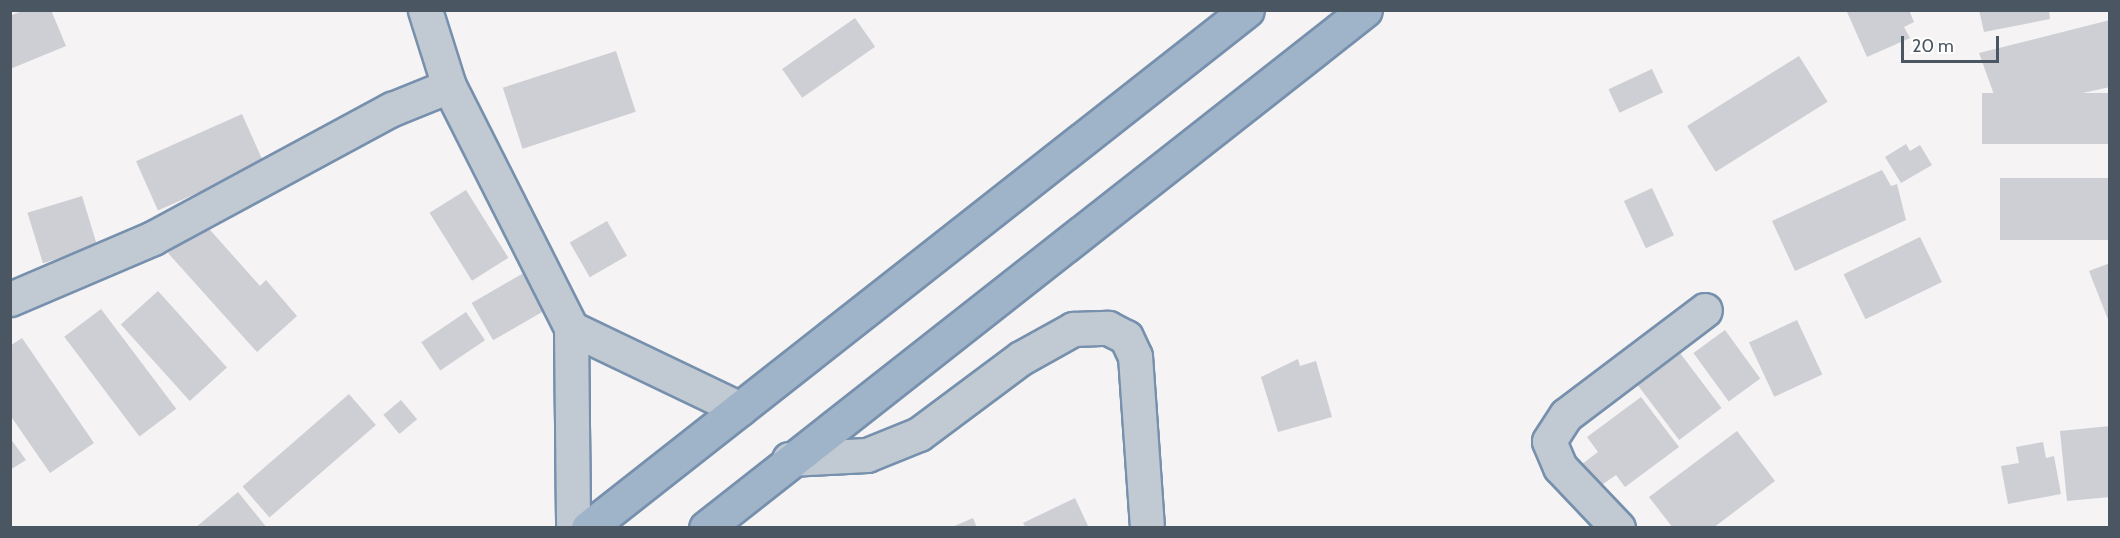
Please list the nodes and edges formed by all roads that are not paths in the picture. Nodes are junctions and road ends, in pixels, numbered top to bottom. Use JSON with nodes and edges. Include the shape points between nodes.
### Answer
{"nodes":[{"id":1,"x":425,"y":10,"type":"edge"},
{"id":2,"x":1247,"y":10,"type":"edge"},
{"id":3,"x":1365,"y":10,"type":"edge"},
{"id":4,"x":449,"y":86,"type":"junction"},
{"id":5,"x":10,"y":299,"type":"edge"},
{"id":6,"x":1705,"y":310,"type":"dead end"},
{"id":7,"x":571,"y":328,"type":"junction"},
{"id":8,"x":740,"y":409,"type":"junction"},
{"id":9,"x":789,"y":459,"type":"junction"},
{"id":10,"x":573,"y":528,"type":"edge"},
{"id":11,"x":588,"y":528,"type":"edge"},
{"id":12,"x":706,"y":528,"type":"edge"},
{"id":13,"x":1147,"y":528,"type":"edge"},
{"id":14,"x":1618,"y":528,"type":"edge"}],
"edges":[{"from":1,"to":4,"type":"street"},
{"from":2,"to":8,"type":"highway"},
{"from":3,"to":9,"type":"highway"},
{"from":4,"to":5,"type":"street","via":[[392,109],[153,238]]},
{"from":4,"to":7,"type":"street"},
{"from":6,"to":14,"type":"street","via":[[1566,415],[1549,441],[1560,467]]},
{"from":7,"to":8,"type":"street"},
{"from":7,"to":10,"type":"street"},
{"from":8,"to":11,"type":"highway"},
{"from":9,"to":12,"type":"highway"},
{"from":9,"to":13,"type":"street","via":[[867,455],[920,434],[1021,358],[1073,329],[1107,328],[1126,337],[1135,356]]}]}
